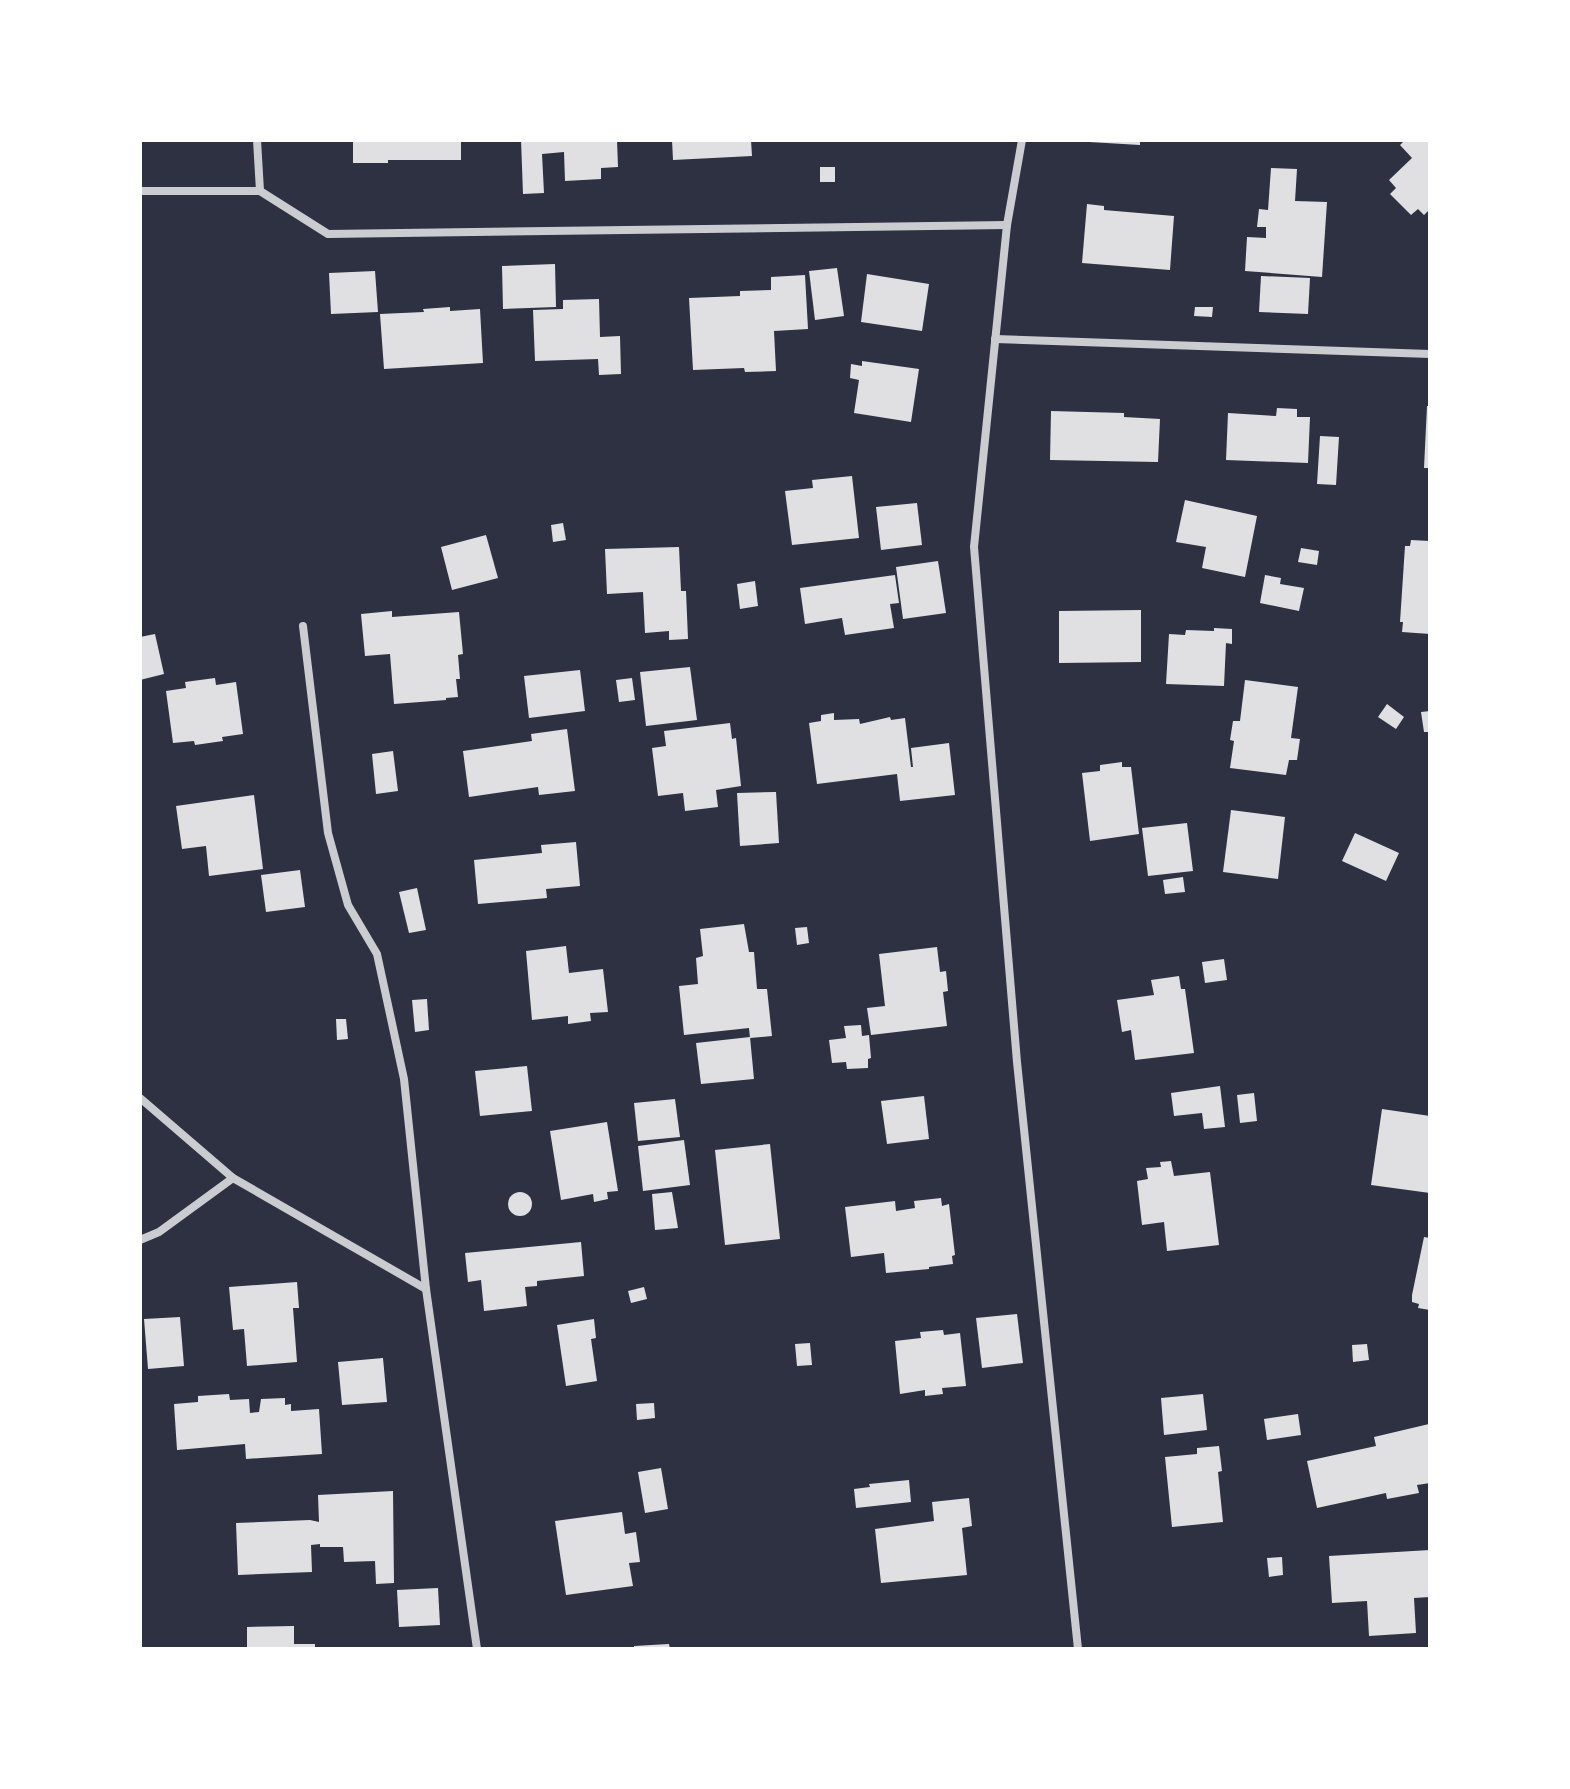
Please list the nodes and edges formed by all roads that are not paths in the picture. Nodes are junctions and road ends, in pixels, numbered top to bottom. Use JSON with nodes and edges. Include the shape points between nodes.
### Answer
{"nodes":[{"id":1,"x":257,"y":140,"type":"edge"},
{"id":2,"x":1022,"y":140,"type":"edge"},
{"id":3,"x":140,"y":191,"type":"edge"},
{"id":4,"x":260,"y":191,"type":"junction"},
{"id":5,"x":1007,"y":225,"type":"junction"},
{"id":6,"x":995,"y":339,"type":"junction"},
{"id":7,"x":1430,"y":354,"type":"edge"},
{"id":8,"x":303,"y":626,"type":"dead end"},
{"id":9,"x":140,"y":1098,"type":"edge"},
{"id":10,"x":233,"y":1178,"type":"junction"},
{"id":11,"x":140,"y":1240,"type":"edge"},
{"id":12,"x":426,"y":1289,"type":"junction"},
{"id":13,"x":477,"y":1649,"type":"edge"},
{"id":14,"x":1078,"y":1649,"type":"edge"}],
"edges":[{"from":1,"to":4,"type":"street"},
{"from":2,"to":5,"type":"street"},
{"from":3,"to":4,"type":"street"},
{"from":4,"to":5,"type":"street","via":[[328,234]]},
{"from":5,"to":6,"type":"street"},
{"from":6,"to":7,"type":"street"},
{"from":6,"to":14,"type":"street","via":[[974,547],[1017,1062]]},
{"from":8,"to":12,"type":"street","via":[[328,833],[348,905],[377,954],[404,1079]]},
{"from":9,"to":10,"type":"street"},
{"from":10,"to":11,"type":"street"},
{"from":10,"to":12,"type":"street"},
{"from":12,"to":13,"type":"street"}]}
